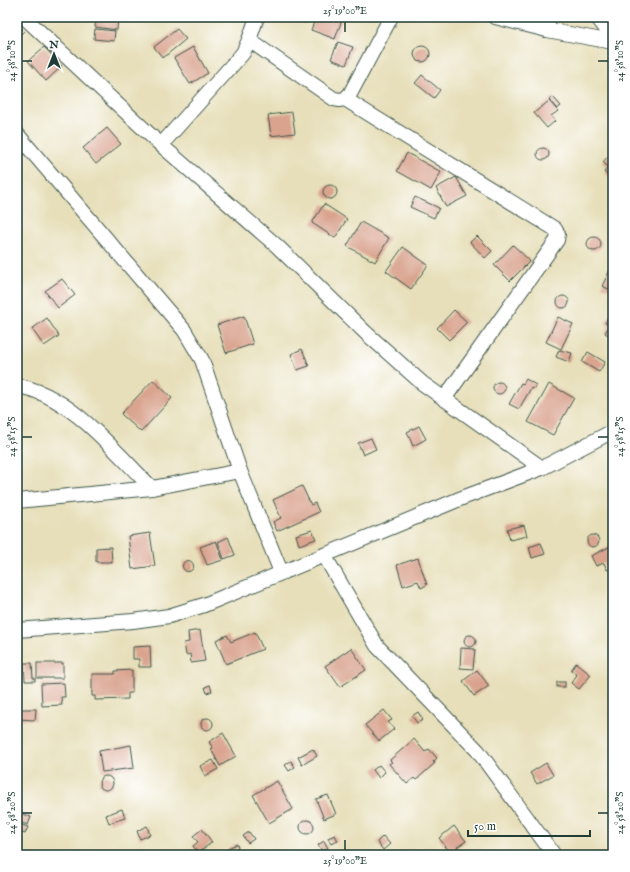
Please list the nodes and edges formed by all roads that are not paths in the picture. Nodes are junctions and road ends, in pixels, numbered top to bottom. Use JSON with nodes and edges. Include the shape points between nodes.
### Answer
{"nodes":[{"id":1,"x":24,"y":17,"type":"edge"},
{"id":2,"x":257,"y":17,"type":"edge"},
{"id":3,"x":391,"y":17,"type":"edge"},
{"id":4,"x":495,"y":17,"type":"edge"},
{"id":5,"x":597,"y":17,"type":"edge"},
{"id":6,"x":548,"y":24,"type":"edge"},
{"id":7,"x":613,"y":38,"type":"edge"},
{"id":8,"x":249,"y":40,"type":"junction"},
{"id":9,"x":613,"y":42,"type":"edge"},
{"id":10,"x":345,"y":99,"type":"junction"},
{"id":11,"x":17,"y":134,"type":"edge"},
{"id":12,"x":161,"y":145,"type":"junction"},
{"id":13,"x":17,"y":386,"type":"edge"},
{"id":14,"x":444,"y":399,"type":"junction"},
{"id":15,"x":613,"y":431,"type":"edge"},
{"id":16,"x":542,"y":468,"type":"junction"},
{"id":17,"x":240,"y":471,"type":"junction"},
{"id":18,"x":152,"y":488,"type":"junction"},
{"id":19,"x":17,"y":501,"type":"edge"},
{"id":20,"x":324,"y":555,"type":"junction"},
{"id":21,"x":281,"y":572,"type":"junction"},
{"id":22,"x":17,"y":630,"type":"edge"},
{"id":23,"x":554,"y":855,"type":"edge"}],
"edges":[{"from":1,"to":12,"type":"street"},
{"from":2,"to":8,"type":"street"},
{"from":3,"to":10,"type":"street"},
{"from":4,"to":6,"type":"street"},
{"from":5,"to":7,"type":"street"},
{"from":6,"to":9,"type":"street"},
{"from":8,"to":10,"type":"street","via":[[334,99]]},
{"from":8,"to":12,"type":"street","via":[[243,53]]},
{"from":10,"to":14,"type":"street","via":[[555,229],[558,234],[557,240]]},
{"from":11,"to":17,"type":"street","via":[[184,330],[197,350]]},
{"from":12,"to":14,"type":"street","via":[[277,246],[411,373]]},
{"from":13,"to":18,"type":"street","via":[[36,390],[58,402],[92,429]]},
{"from":14,"to":16,"type":"street"},
{"from":15,"to":16,"type":"street"},
{"from":16,"to":20,"type":"street"},
{"from":17,"to":18,"type":"street"},
{"from":17,"to":21,"type":"street"},
{"from":18,"to":19,"type":"street"},
{"from":20,"to":21,"type":"street"},
{"from":20,"to":23,"type":"street","via":[[377,646],[478,751]]},
{"from":21,"to":22,"type":"street","via":[[204,605],[170,616],[133,622]]}]}
